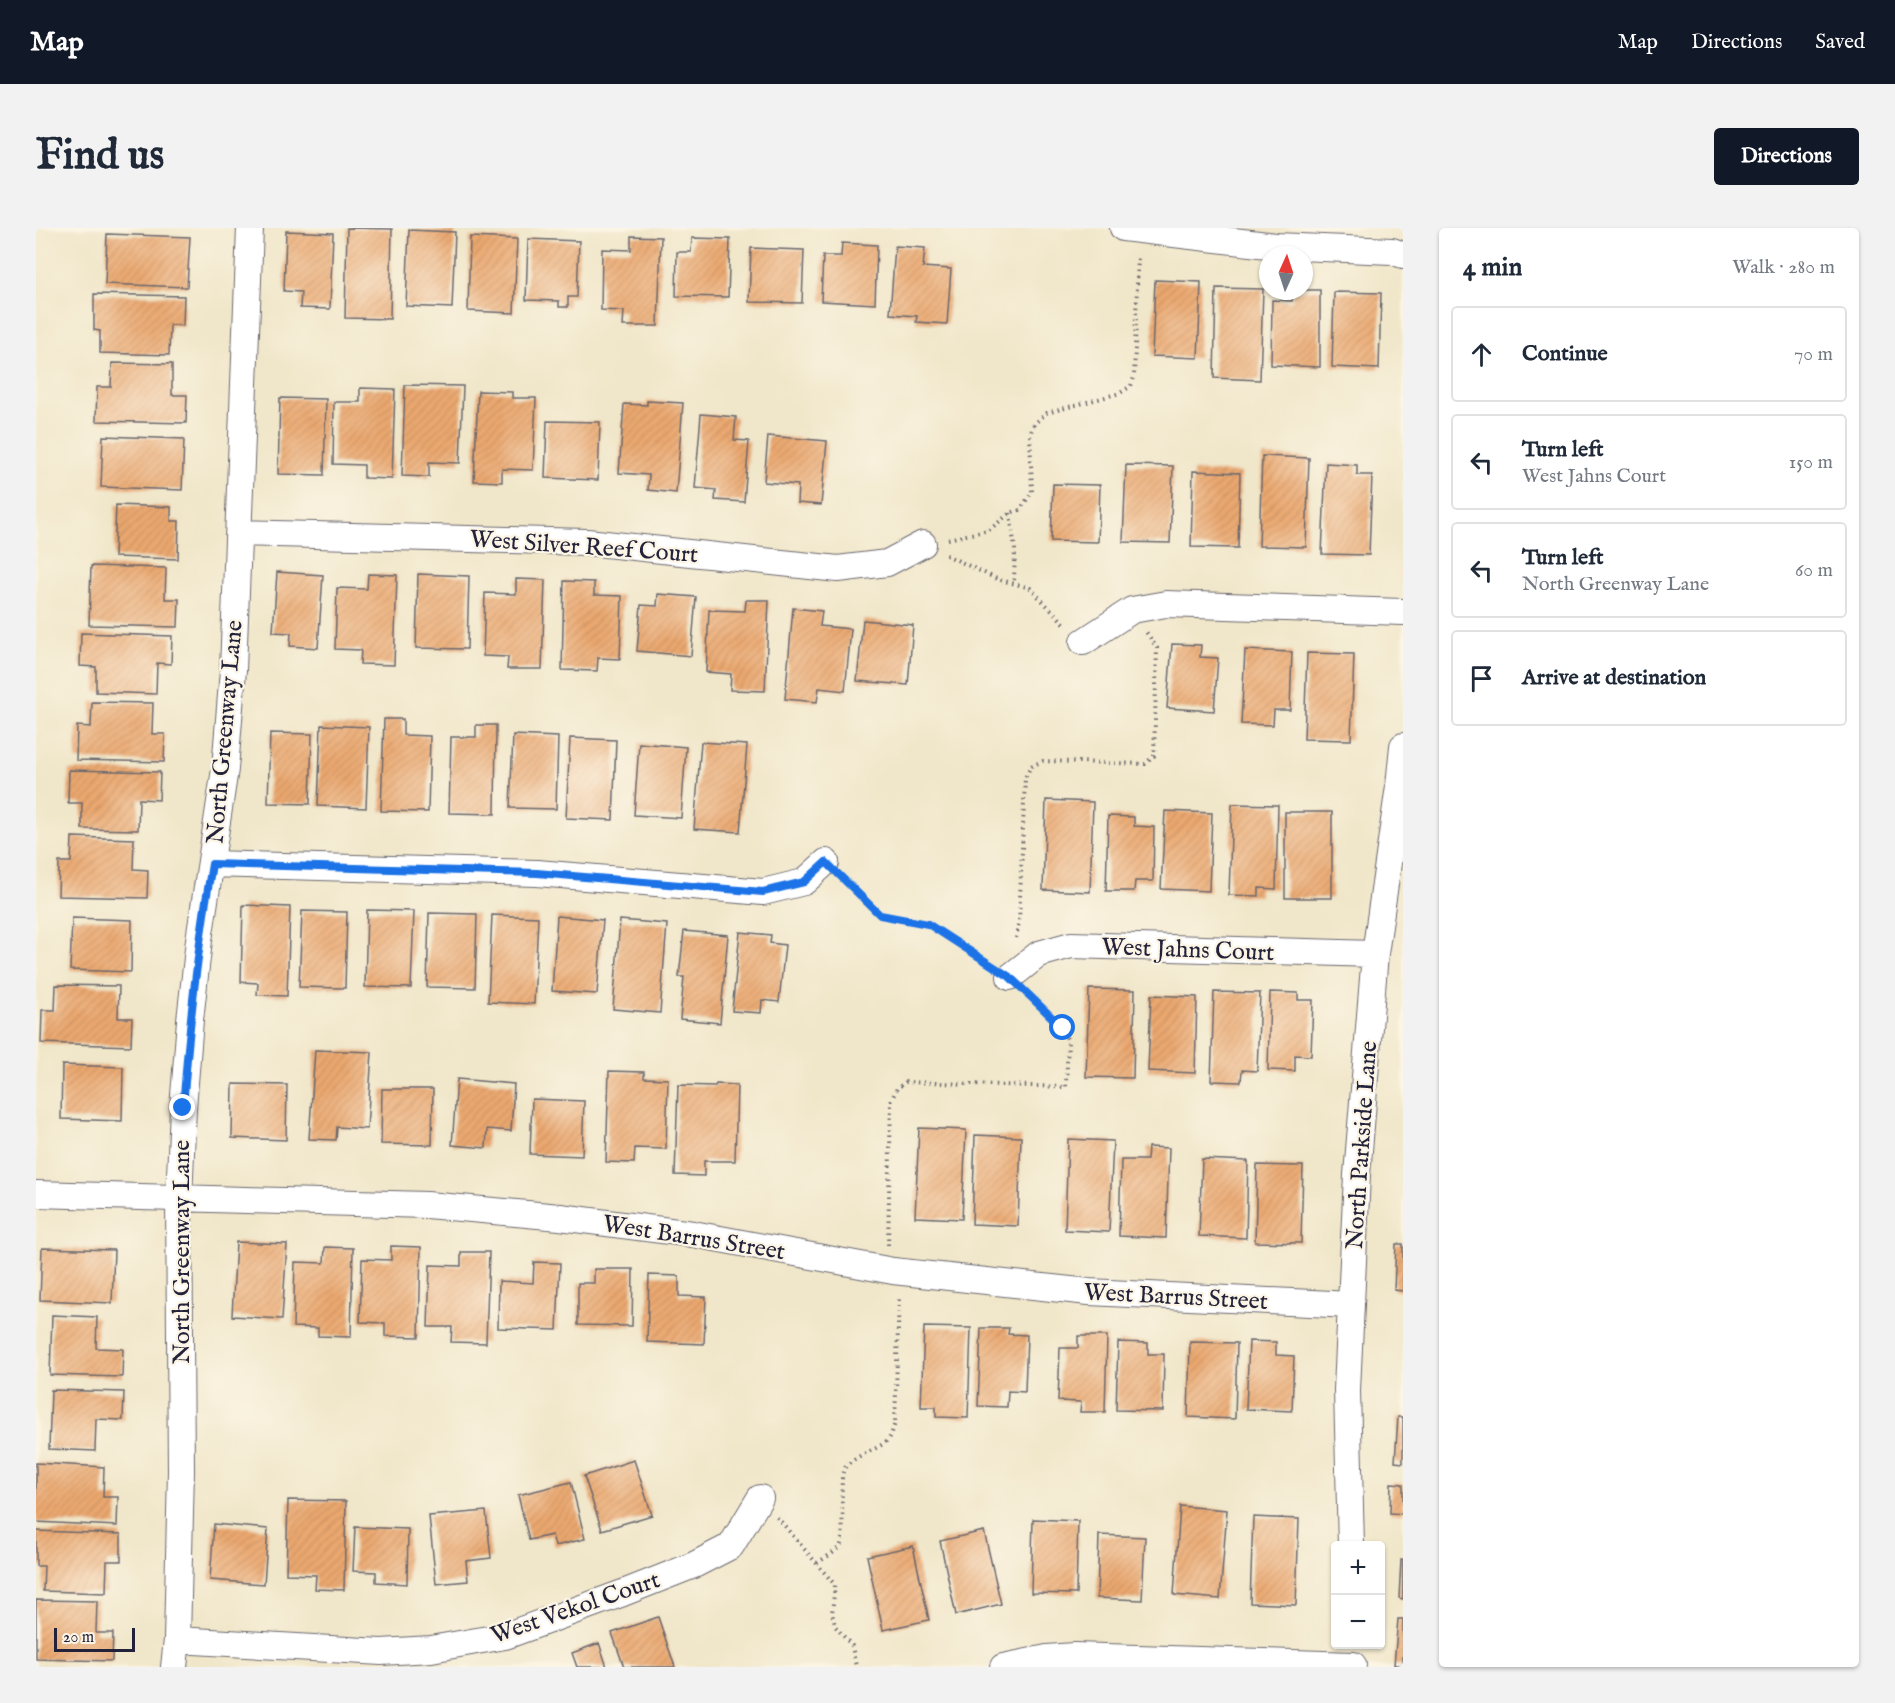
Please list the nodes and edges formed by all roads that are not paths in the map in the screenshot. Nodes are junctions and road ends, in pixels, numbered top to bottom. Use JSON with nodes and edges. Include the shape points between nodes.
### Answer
{"nodes":[{"id":1,"x":250,"y":228,"type":"edge"},
{"id":2,"x":1131,"y":229,"type":"edge"},
{"id":3,"x":1403,"y":255,"type":"edge"},
{"id":4,"x":239,"y":533,"type":"junction"},
{"id":5,"x":923,"y":544,"type":"road end"},
{"id":6,"x":1403,"y":612,"type":"edge"},
{"id":7,"x":1083,"y":642,"type":"road end"},
{"id":8,"x":1403,"y":746,"type":"edge"},
{"id":9,"x":826,"y":862,"type":"road end"},
{"id":10,"x":212,"y":864,"type":"junction"},
{"id":11,"x":1376,"y":954,"type":"junction"},
{"id":12,"x":1010,"y":977,"type":"road end"},
{"id":13,"x":36,"y":1194,"type":"edge"},
{"id":14,"x":179,"y":1198,"type":"junction"},
{"id":15,"x":1351,"y":1305,"type":"junction"},
{"id":16,"x":760,"y":1498,"type":"road end"},
{"id":17,"x":1351,"y":1541,"type":"edge"},
{"id":18,"x":177,"y":1640,"type":"junction"},
{"id":19,"x":1353,"y":1659,"type":"edge"},
{"id":20,"x":174,"y":1667,"type":"edge"},
{"id":21,"x":1003,"y":1667,"type":"edge"}],
"edges":[{"from":1,"to":4,"type":"street","name":"North Greenway Lane"},
{"from":2,"to":3,"type":"street","via":[[1276,246],[1392,251]]},
{"from":4,"to":5,"type":"street","name":"West Silver Reef Court","via":[[586,542],[838,569],[887,563]]},
{"from":4,"to":10,"type":"street","name":"North Greenway Lane","via":[[227,747]]},
{"from":6,"to":7,"type":"street","via":[[1166,604],[1132,610]]},
{"from":8,"to":11,"type":"street","name":"North Parkside Lane"},
{"from":9,"to":10,"type":"street","via":[[804,882],[763,892],[537,873]]},
{"from":10,"to":14,"type":"street","name":"North Greenway Lane","via":[[190,1020]]},
{"from":11,"to":12,"type":"street","name":"West Jahns Court","via":[[1071,945],[1039,954]]},
{"from":11,"to":15,"type":"street","name":"North Parkside Lane","via":[[1357,1175]]},
{"from":13,"to":14,"type":"street","name":"West Barrus Street"},
{"from":14,"to":15,"type":"street","name":"West Barrus Street","via":[[427,1205],[560,1216],[693,1234],[893,1271],[1089,1292]]},
{"from":14,"to":18,"type":"street","name":"North Greenway Lane","via":[[181,1472]]},
{"from":15,"to":17,"type":"street","name":"North Parkside Lane","via":[[1347,1390]]},
{"from":16,"to":18,"type":"street","name":"West Vekol Court","via":[[731,1546],[722,1551],[505,1636],[431,1649],[381,1652]]},
{"from":18,"to":20,"type":"street","name":"North Greenway Lane"},
{"from":19,"to":21,"type":"street","via":[[1074,1656]]}]}
